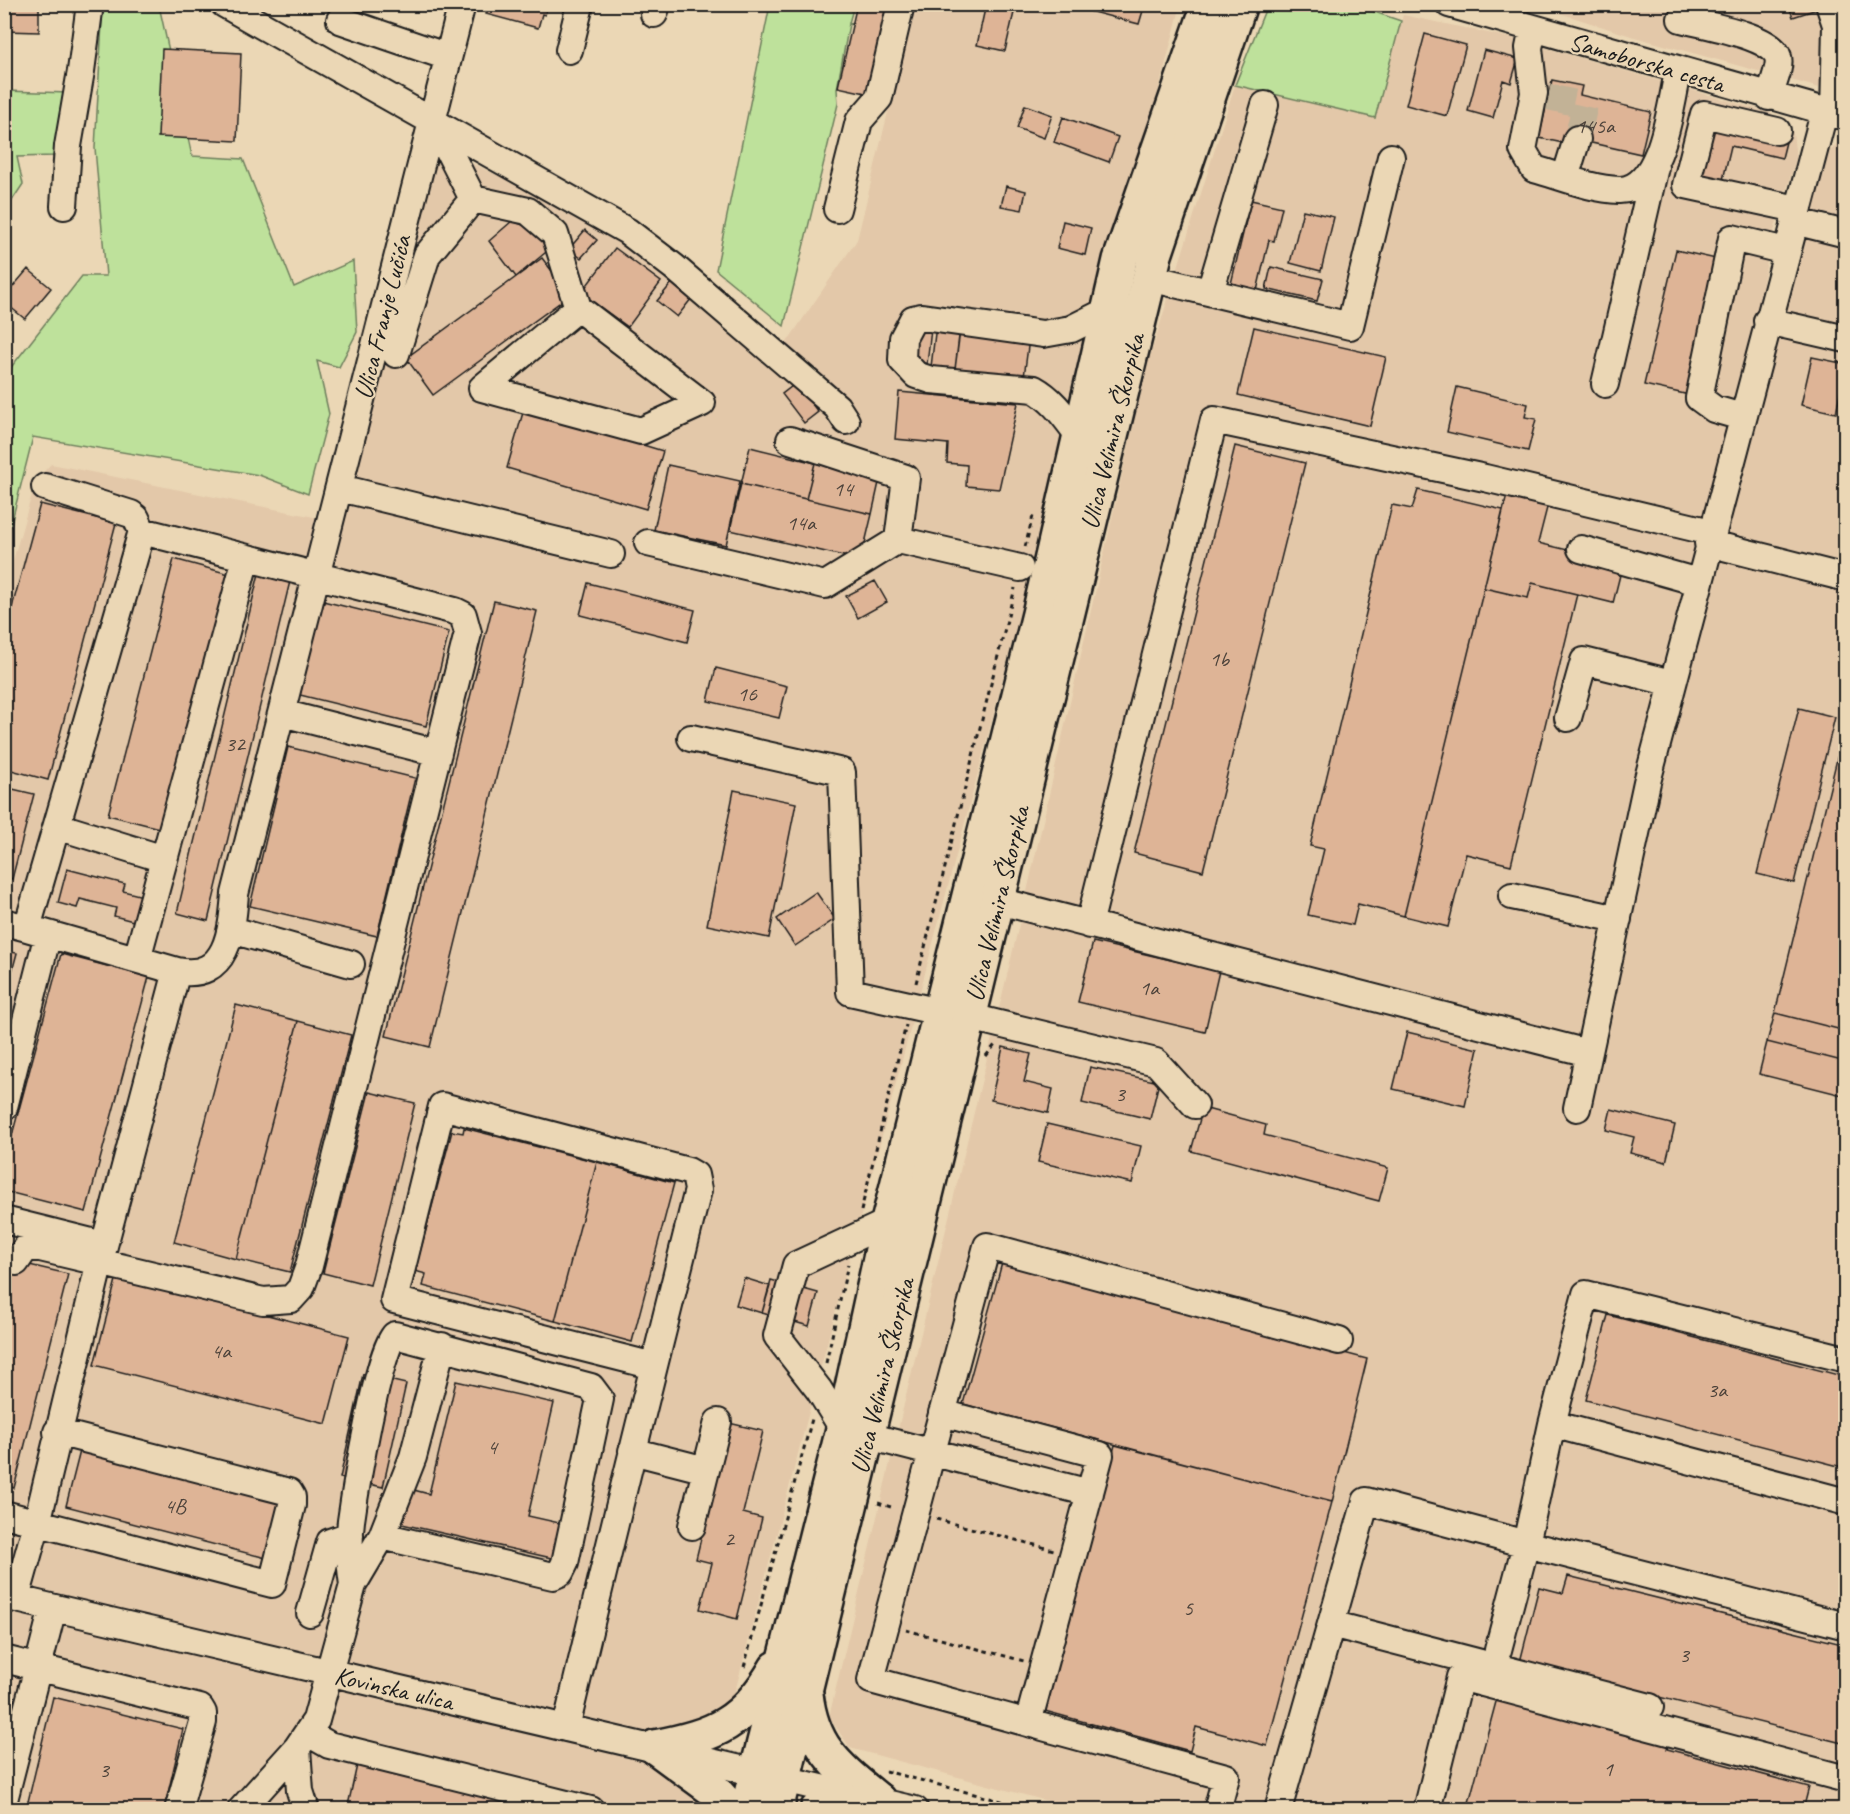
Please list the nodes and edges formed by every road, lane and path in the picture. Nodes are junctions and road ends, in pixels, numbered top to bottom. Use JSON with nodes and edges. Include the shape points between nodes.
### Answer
{"nodes":[{"id":1,"x":90,"y":4,"type":"edge"},
{"id":2,"x":224,"y":4,"type":"edge"},
{"id":3,"x":462,"y":4,"type":"edge"},
{"id":4,"x":578,"y":4,"type":"edge"},
{"id":5,"x":901,"y":4,"type":"edge"},
{"id":6,"x":1240,"y":4,"type":"edge"},
{"id":7,"x":1449,"y":4,"type":"edge"},
{"id":8,"x":1830,"y":4,"type":"edge"},
{"id":9,"x":1207,"y":7,"type":"edge"},
{"id":10,"x":1682,"y":19,"type":"dead end"},
{"id":11,"x":340,"y":20,"type":"dead end"},
{"id":12,"x":1533,"y":29,"type":"junction"},
{"id":13,"x":569,"y":50,"type":"dead end"},
{"id":14,"x":448,"y":57,"type":"junction"},
{"id":15,"x":1678,"y":72,"type":"junction"},
{"id":16,"x":1769,"y":97,"type":"junction"},
{"id":17,"x":1265,"y":105,"type":"dead end"},
{"id":18,"x":1834,"y":115,"type":"edge"},
{"id":19,"x":433,"y":123,"type":"junction"},
{"id":20,"x":1777,"y":131,"type":"dead end"},
{"id":21,"x":1577,"y":139,"type":"tunnel mouth"},
{"id":22,"x":1391,"y":157,"type":"dead end"},
{"id":23,"x":1656,"y":161,"type":"junction"},
{"id":24,"x":1565,"y":178,"type":"junction"},
{"id":25,"x":473,"y":199,"type":"junction"},
{"id":26,"x":64,"y":206,"type":"dead end"},
{"id":27,"x":837,"y":209,"type":"dead end"},
{"id":28,"x":1796,"y":215,"type":"junction"},
{"id":29,"x":1845,"y":234,"type":"edge"},
{"id":30,"x":399,"y":248,"type":"junction"},
{"id":31,"x":1786,"y":251,"type":"junction"},
{"id":32,"x":427,"y":255,"type":"junction"},
{"id":33,"x":1150,"y":278,"type":"junction"},
{"id":34,"x":1210,"y":292,"type":"junction"},
{"id":35,"x":578,"y":308,"type":"junction"},
{"id":36,"x":1109,"y":310,"type":"junction"},
{"id":37,"x":1767,"y":321,"type":"junction"},
{"id":38,"x":1845,"y":339,"type":"edge"},
{"id":39,"x":396,"y":354,"type":"dead end"},
{"id":40,"x":1605,"y":384,"type":"dead end"},
{"id":41,"x":1742,"y":417,"type":"junction"},
{"id":42,"x":846,"y":421,"type":"dead end"},
{"id":43,"x":1080,"y":436,"type":"junction"},
{"id":44,"x":790,"y":440,"type":"dead end"},
{"id":45,"x":45,"y":488,"type":"dead end"},
{"id":46,"x":337,"y":501,"type":"junction"},
{"id":47,"x":142,"y":531,"type":"junction"},
{"id":48,"x":1710,"y":537,"type":"junction"},
{"id":49,"x":898,"y":540,"type":"junction"},
{"id":50,"x":648,"y":543,"type":"dead end"},
{"id":51,"x":1053,"y":546,"type":"junction"},
{"id":52,"x":1581,"y":549,"type":"dead end"},
{"id":53,"x":611,"y":554,"type":"dead end"},
{"id":54,"x":246,"y":558,"type":"junction"},
{"id":55,"x":317,"y":576,"type":"junction"},
{"id":56,"x":1018,"y":578,"type":"junction"},
{"id":57,"x":1845,"y":578,"type":"edge"},
{"id":58,"x":1698,"y":582,"type":"junction"},
{"id":59,"x":1039,"y":614,"type":"junction"},
{"id":60,"x":1672,"y":683,"type":"junction"},
{"id":61,"x":282,"y":713,"type":"junction"},
{"id":62,"x":1568,"y":718,"type":"dead end"},
{"id":63,"x":690,"y":738,"type":"dead end"},
{"id":64,"x":438,"y":753,"type":"junction"},
{"id":65,"x":57,"y":826,"type":"junction"},
{"id":66,"x":164,"y":859,"type":"junction"},
{"id":67,"x":1512,"y":896,"type":"dead end"},
{"id":68,"x":999,"y":901,"type":"junction"},
{"id":69,"x":1618,"y":919,"type":"junction"},
{"id":70,"x":1089,"y":925,"type":"junction"},
{"id":71,"x":27,"y":928,"type":"edge"},
{"id":72,"x":232,"y":930,"type":"junction"},
{"id":73,"x":136,"y":959,"type":"junction"},
{"id":74,"x":351,"y":964,"type":"dead end"},
{"id":75,"x":177,"y":970,"type":"junction"},
{"id":76,"x":916,"y":984,"type":"dead end"},
{"id":77,"x":940,"y":1014,"type":"junction"},
{"id":78,"x":1588,"y":1053,"type":"junction"},
{"id":79,"x":1195,"y":1105,"type":"dead end"},
{"id":80,"x":4,"y":1107,"type":"edge"},
{"id":81,"x":1577,"y":1108,"type":"dead end"},
{"id":82,"x":874,"y":1218,"type":"junction"},
{"id":83,"x":4,"y":1221,"type":"edge"},
{"id":84,"x":102,"y":1253,"type":"junction"},
{"id":85,"x":849,"y":1261,"type":"dead end"},
{"id":86,"x":16,"y":1262,"type":"dead end"},
{"id":87,"x":1338,"y":1341,"type":"dead end"},
{"id":88,"x":442,"y":1346,"type":"junction"},
{"id":89,"x":1845,"y":1359,"type":"edge"},
{"id":90,"x":654,"y":1366,"type":"junction"},
{"id":91,"x":824,"y":1369,"type":"dead end"},
{"id":92,"x":814,"y":1411,"type":"dead end"},
{"id":93,"x":942,"y":1413,"type":"junction"},
{"id":94,"x":718,"y":1422,"type":"dead end"},
{"id":95,"x":1552,"y":1424,"type":"junction"},
{"id":96,"x":57,"y":1432,"type":"junction"},
{"id":97,"x":858,"y":1439,"type":"junction"},
{"id":98,"x":632,"y":1451,"type":"junction"},
{"id":99,"x":930,"y":1459,"type":"junction"},
{"id":100,"x":706,"y":1470,"type":"junction"},
{"id":101,"x":1088,"y":1500,"type":"junction"},
{"id":102,"x":1845,"y":1502,"type":"edge"},
{"id":103,"x":876,"y":1503,"type":"dead end"},
{"id":104,"x":916,"y":1513,"type":"junction"},
{"id":105,"x":4,"y":1514,"type":"edge"},
{"id":106,"x":37,"y":1523,"type":"junction"},
{"id":107,"x":692,"y":1526,"type":"dead end"},
{"id":108,"x":350,"y":1535,"type":"junction"},
{"id":109,"x":382,"y":1536,"type":"junction"},
{"id":110,"x":1526,"y":1544,"type":"junction"},
{"id":111,"x":1073,"y":1555,"type":"junction"},
{"id":112,"x":352,"y":1586,"type":"junction"},
{"id":113,"x":10,"y":1597,"type":"edge"},
{"id":114,"x":53,"y":1608,"type":"junction"},
{"id":115,"x":310,"y":1613,"type":"dead end"},
{"id":116,"x":1331,"y":1624,"type":"junction"},
{"id":117,"x":1845,"y":1626,"type":"edge"},
{"id":118,"x":895,"y":1627,"type":"dead end"},
{"id":119,"x":790,"y":1643,"type":"junction"},
{"id":120,"x":1498,"y":1650,"type":"dead end"},
{"id":121,"x":4,"y":1659,"type":"edge"},
{"id":122,"x":39,"y":1666,"type":"junction"},
{"id":123,"x":1043,"y":1666,"type":"junction"},
{"id":124,"x":330,"y":1674,"type":"junction"},
{"id":125,"x":742,"y":1677,"type":"dead end"},
{"id":126,"x":805,"y":1685,"type":"junction"},
{"id":127,"x":1650,"y":1707,"type":"dead end"},
{"id":128,"x":1028,"y":1723,"type":"junction"},
{"id":129,"x":566,"y":1728,"type":"junction"},
{"id":130,"x":303,"y":1740,"type":"junction"},
{"id":131,"x":655,"y":1747,"type":"junction"},
{"id":132,"x":770,"y":1774,"type":"junction"},
{"id":133,"x":1845,"y":1779,"type":"edge"},
{"id":134,"x":879,"y":1785,"type":"junction"},
{"id":135,"x":4,"y":1800,"type":"edge"},
{"id":136,"x":178,"y":1809,"type":"edge"},
{"id":137,"x":241,"y":1809,"type":"edge"},
{"id":138,"x":306,"y":1809,"type":"edge"},
{"id":139,"x":591,"y":1809,"type":"edge"},
{"id":140,"x":732,"y":1809,"type":"edge"},
{"id":141,"x":747,"y":1809,"type":"edge"},
{"id":142,"x":776,"y":1809,"type":"edge"},
{"id":143,"x":817,"y":1809,"type":"edge"},
{"id":144,"x":915,"y":1809,"type":"edge"},
{"id":145,"x":1036,"y":1809,"type":"edge"},
{"id":146,"x":1217,"y":1809,"type":"edge"},
{"id":147,"x":1278,"y":1809,"type":"edge"},
{"id":148,"x":1427,"y":1809,"type":"edge"}],
"edges":[{"from":1,"to":26,"type":"street","via":[[68,146]]},
{"from":2,"to":19,"type":"street"},
{"from":3,"to":14,"type":"street","name":"Ulica Franje Lučića"},
{"from":4,"to":13,"type":"street"},
{"from":5,"to":27,"type":"street","via":[[879,98],[859,121]]},
{"from":6,"to":33,"type":"main road","name":"Ulica Velimira Škorpika"},
{"from":7,"to":12,"type":"street","name":"Samoborska cesta"},
{"from":8,"to":18,"type":"street","via":[[1836,25]]},
{"from":9,"to":36,"type":"main road","name":"Ulica Velimira Škorpika","via":[[1120,260]]},
{"from":10,"to":16,"type":"street","via":[[1760,40],[1774,48],[1779,58]]},
{"from":11,"to":14,"type":"street"},
{"from":12,"to":15,"type":"street","name":"Samoborska cesta"},
{"from":12,"to":24,"type":"street","via":[[1529,48],[1541,95],[1523,150],[1534,169]]},
{"from":14,"to":19,"type":"street","name":"Ulica Franje Lučića"},
{"from":15,"to":16,"type":"street","name":"Samoborska cesta"},
{"from":15,"to":23,"type":"street"},
{"from":16,"to":18,"type":"street","name":"Samoborska cesta"},
{"from":17,"to":34,"type":"street"},
{"from":18,"to":28,"type":"street"},
{"from":19,"to":25,"type":"street"},
{"from":19,"to":30,"type":"street","name":"Ulica Franje Lučića"},
{"from":19,"to":42,"type":"street","via":[[627,231],[837,407]]},
{"from":20,"to":28,"type":"street","via":[[1704,114],[1686,185]]},
{"from":21,"to":24,"type":"street"},
{"from":22,"to":34,"type":"street","via":[[1350,326]]},
{"from":23,"to":24,"type":"street","via":[[1640,184],[1621,190]]},
{"from":23,"to":40,"type":"street"},
{"from":25,"to":32,"type":"street"},
{"from":25,"to":35,"type":"street","via":[[528,211],[555,234]]},
{"from":28,"to":29,"type":"street"},
{"from":28,"to":31,"type":"street"},
{"from":30,"to":32,"type":"street"},
{"from":30,"to":46,"type":"street","name":"Ulica Franje Lučića"},
{"from":31,"to":37,"type":"street"},
{"from":31,"to":41,"type":"street","via":[[1732,238],[1699,398],[1714,409]]},
{"from":32,"to":39,"type":"street"},
{"from":33,"to":34,"type":"street"},
{"from":33,"to":68,"type":"main road","name":"Ulica Velimira Škorpika"},
{"from":35,"to":35,"type":"street","via":[[605,328],[702,404],[641,430],[482,388]]},
{"from":36,"to":43,"type":"main road","name":"Ulica Velimira Škorpika"},
{"from":36,"to":43,"type":"street","via":[[1071,329],[1043,334],[922,317],[913,319],[903,338],[902,360],[916,375],[931,380],[1034,389],[1060,411]]},
{"from":37,"to":38,"type":"street"},
{"from":37,"to":41,"type":"street"},
{"from":41,"to":48,"type":"street"},
{"from":43,"to":51,"type":"main road","name":"Ulica Velimira Škorpika"},
{"from":44,"to":49,"type":"street","via":[[906,478]]},
{"from":45,"to":47,"type":"street","via":[[131,514]]},
{"from":46,"to":53,"type":"street"},
{"from":46,"to":55,"type":"street","name":"Ulica Franje Lučića"},
{"from":47,"to":54,"type":"street"},
{"from":47,"to":65,"type":"street"},
{"from":48,"to":57,"type":"street"},
{"from":48,"to":58,"type":"street"},
{"from":48,"to":70,"type":"street","via":[[1485,478],[1214,420]]},
{"from":49,"to":50,"type":"street","via":[[825,585]]},
{"from":49,"to":56,"type":"street"},
{"from":51,"to":56,"type":"street"},
{"from":51,"to":59,"type":"main road","name":"Ulica Velimira Škorpika"},
{"from":52,"to":58,"type":"street"},
{"from":54,"to":55,"type":"street"},
{"from":54,"to":66,"type":"street"},
{"from":55,"to":61,"type":"street","name":"Ulica Franje Lučića"},
{"from":55,"to":64,"type":"street","via":[[463,615],[468,633]]},
{"from":56,"to":59,"type":"street"},
{"from":56,"to":76,"type":"path"},
{"from":58,"to":60,"type":"street"},
{"from":59,"to":77,"type":"main road","name":"Ulica Velimira Škorpika"},
{"from":60,"to":62,"type":"street","via":[[1584,661]]},
{"from":60,"to":69,"type":"street"},
{"from":61,"to":64,"type":"street"},
{"from":61,"to":72,"type":"street","name":"Ulica Franje Lučića","via":[[235,894]]},
{"from":63,"to":77,"type":"street","via":[[842,772],[850,992]]},
{"from":64,"to":84,"type":"street","via":[[301,1288],[291,1299],[263,1300]]},
{"from":65,"to":66,"type":"street"},
{"from":65,"to":71,"type":"street"},
{"from":66,"to":73,"type":"street"},
{"from":67,"to":69,"type":"street"},
{"from":68,"to":70,"type":"street"},
{"from":68,"to":77,"type":"main road","name":"Ulica Velimira Škorpika"},
{"from":69,"to":78,"type":"street"},
{"from":70,"to":78,"type":"street"},
{"from":71,"to":73,"type":"street"},
{"from":71,"to":80,"type":"street"},
{"from":72,"to":74,"type":"street"},
{"from":72,"to":75,"type":"street","via":[[227,949],[214,962],[189,973]]},
{"from":73,"to":75,"type":"street"},
{"from":75,"to":84,"type":"street"},
{"from":77,"to":79,"type":"street","via":[[1156,1062]]},
{"from":77,"to":82,"type":"main road","name":"Ulica Velimira Škorpika"},
{"from":77,"to":82,"type":"path"},
{"from":77,"to":97,"type":"main road","name":"Ulica Velimira Škorpika"},
{"from":78,"to":81,"type":"street"},
{"from":82,"to":97,"type":"main road","name":"Ulica Velimira Škorpika"},
{"from":82,"to":97,"type":"street","via":[[796,1265],[777,1336]]},
{"from":83,"to":84,"type":"street"},
{"from":84,"to":86,"type":"street","via":[[36,1247],[25,1249]]},
{"from":84,"to":96,"type":"street"},
{"from":85,"to":91,"type":"path"},
{"from":87,"to":93,"type":"street","via":[[987,1246]]},
{"from":88,"to":108,"type":"street","via":[[395,1335],[388,1341]]},
{"from":88,"to":109,"type":"street","via":[[413,1456]]},
{"from":88,"to":109,"type":"street","via":[[591,1387],[600,1399],[565,1563],[560,1573],[553,1576]]},
{"from":89,"to":95,"type":"street","via":[[1586,1294]]},
{"from":90,"to":90,"type":"street","via":[[698,1190],[695,1175],[442,1106],[394,1300]]},
{"from":90,"to":98,"type":"street"},
{"from":92,"to":125,"type":"path"},
{"from":93,"to":99,"type":"street"},
{"from":93,"to":101,"type":"street","via":[[1100,1455]]},
{"from":94,"to":100,"type":"street"},
{"from":95,"to":102,"type":"street"},
{"from":95,"to":110,"type":"street"},
{"from":96,"to":106,"type":"street"},
{"from":96,"to":106,"type":"street","via":[[289,1492],[292,1505],[272,1584]]},
{"from":97,"to":99,"type":"street"},
{"from":97,"to":119,"type":"main road","name":"Ulica Velimira Škorpika"},
{"from":97,"to":126,"type":"main road","name":"Ulica Velimira Škorpika"},
{"from":98,"to":100,"type":"street"},
{"from":98,"to":129,"type":"street"},
{"from":99,"to":101,"type":"street"},
{"from":99,"to":104,"type":"street"},
{"from":100,"to":107,"type":"street"},
{"from":101,"to":111,"type":"street"},
{"from":103,"to":104,"type":"path"},
{"from":104,"to":111,"type":"path"},
{"from":104,"to":128,"type":"street","via":[[871,1680]]},
{"from":105,"to":106,"type":"street"},
{"from":106,"to":113,"type":"street"},
{"from":108,"to":112,"type":"street"},
{"from":108,"to":115,"type":"street","via":[[330,1542]]},
{"from":109,"to":112,"type":"street"},
{"from":110,"to":116,"type":"street","via":[[1366,1501]]},
{"from":110,"to":117,"type":"street"},
{"from":110,"to":120,"type":"street"},
{"from":111,"to":123,"type":"street"},
{"from":112,"to":124,"type":"street"},
{"from":113,"to":114,"type":"street","name":"Kovinska ulica"},
{"from":114,"to":122,"type":"street"},
{"from":114,"to":124,"type":"street","name":"Kovinska ulica"},
{"from":116,"to":127,"type":"street"},
{"from":116,"to":147,"type":"street"},
{"from":118,"to":123,"type":"path"},
{"from":119,"to":131,"type":"main road","via":[[758,1695],[730,1723],[690,1740]]},
{"from":119,"to":132,"type":"main road","name":"Ulica Velimira Škorpika"},
{"from":121,"to":122,"type":"street"},
{"from":122,"to":135,"type":"street"},
{"from":122,"to":136,"type":"street","via":[[200,1708],[202,1722]]},
{"from":123,"to":128,"type":"street"},
{"from":124,"to":129,"type":"street","name":"Kovinska ulica"},
{"from":124,"to":130,"type":"street","via":[[316,1720]]},
{"from":126,"to":132,"type":"main road","name":"Ulica Velimira Škorpika"},
{"from":126,"to":134,"type":"main road","via":[[810,1722],[821,1747]]},
{"from":128,"to":146,"type":"street","via":[[1226,1777]]},
{"from":129,"to":131,"type":"street","name":"Kovinska ulica"},
{"from":130,"to":137,"type":"street"},
{"from":130,"to":138,"type":"street","via":[[300,1791]]},
{"from":130,"to":139,"type":"street"},
{"from":131,"to":132,"type":"street","name":"Kovinska ulica"},
{"from":131,"to":140,"type":"main road","via":[[715,1791]]},
{"from":132,"to":134,"type":"street","name":"Kovinska ulica"},
{"from":132,"to":141,"type":"main road","name":"Ulica Velimira Škorpika"},
{"from":132,"to":142,"type":"main road","name":"Ulica Velimira Škorpika"},
{"from":133,"to":148,"type":"street","via":[[1460,1677]]},
{"from":134,"to":143,"type":"main road"},
{"from":134,"to":144,"type":"street","name":"Kovinska ulica"},
{"from":134,"to":145,"type":"path"}]}
